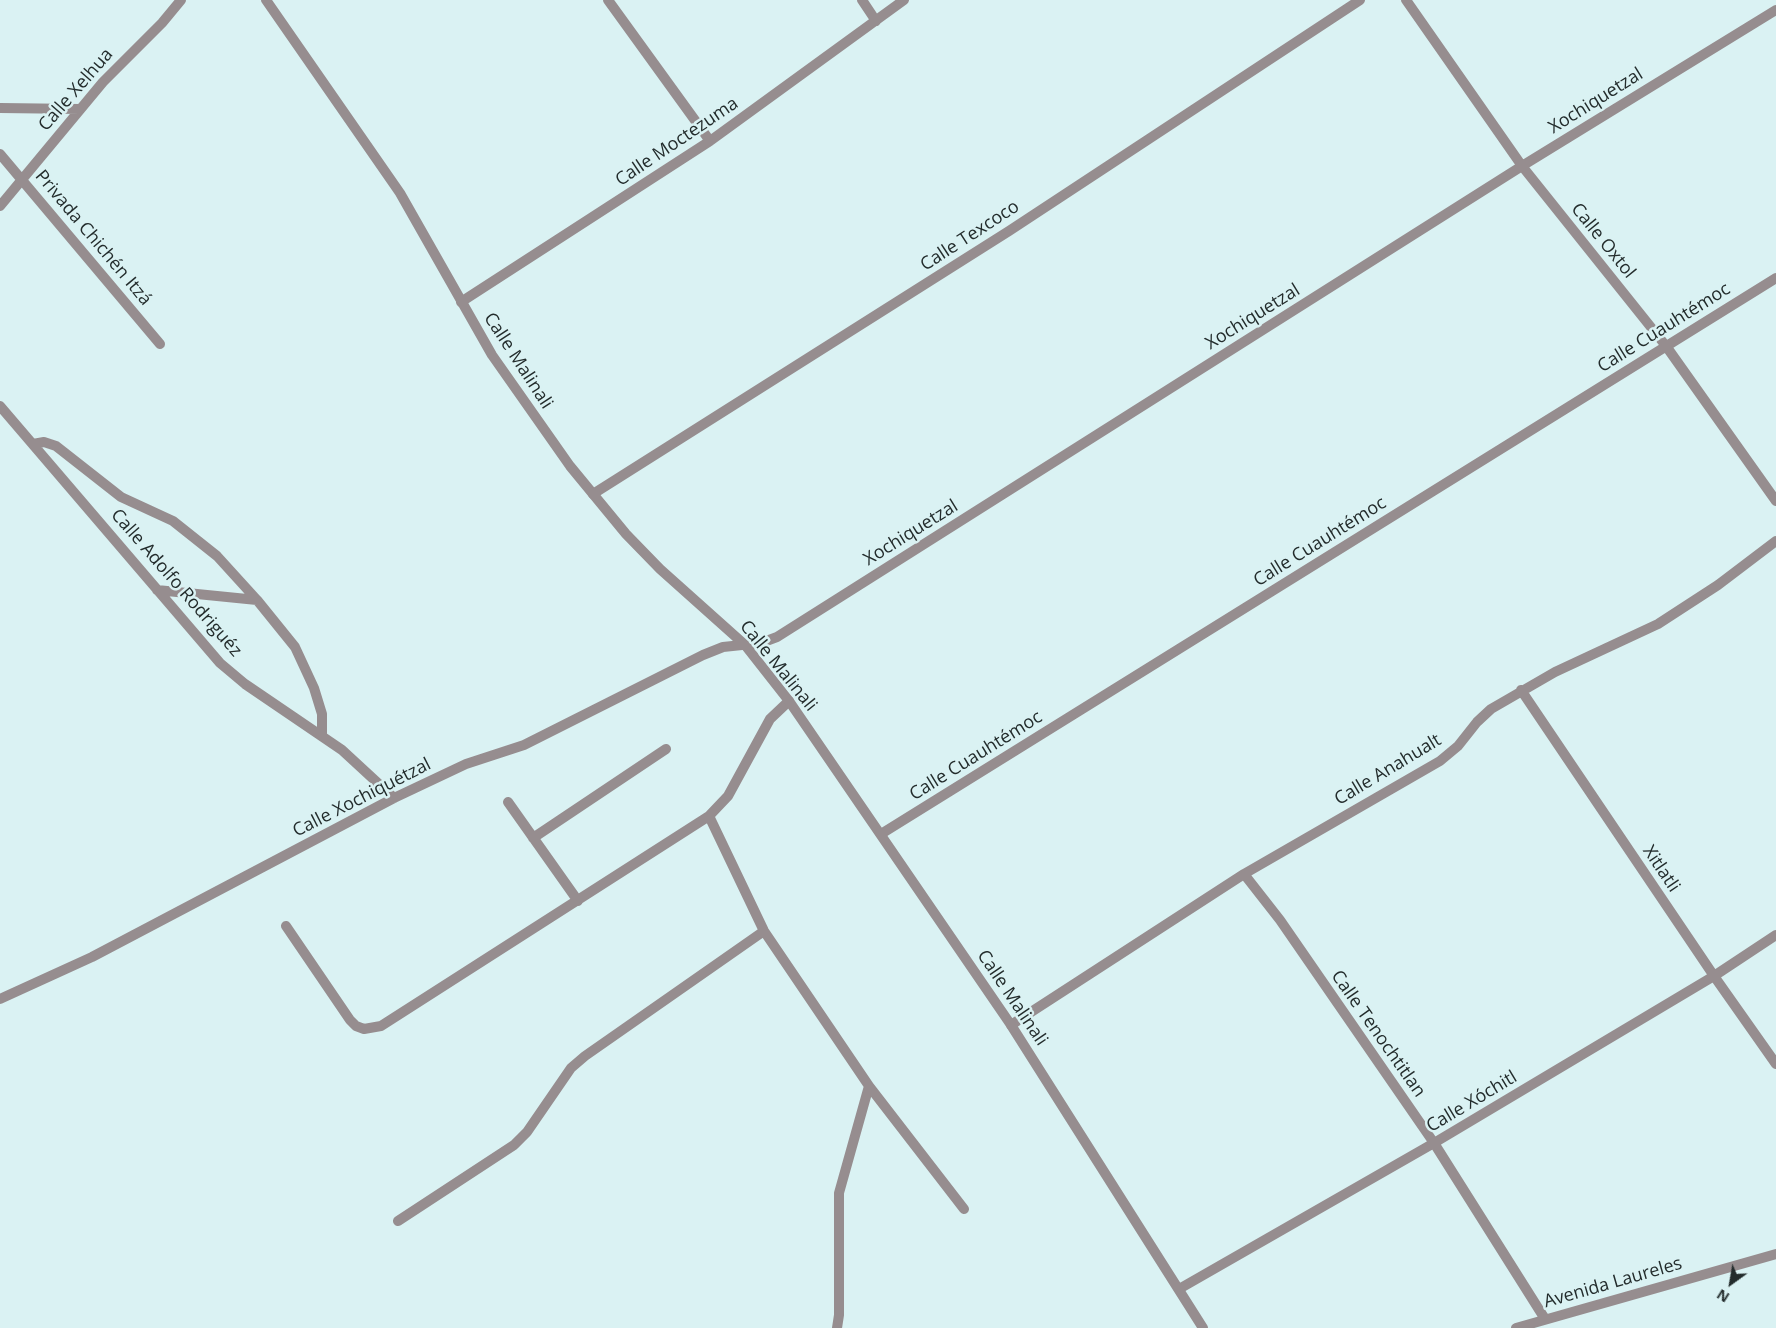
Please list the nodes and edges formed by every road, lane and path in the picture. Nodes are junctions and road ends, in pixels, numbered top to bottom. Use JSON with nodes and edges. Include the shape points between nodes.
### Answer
{"nodes":[{"id":1,"x":181,"y":0,"type":"edge"},
{"id":2,"x":266,"y":0,"type":"edge"},
{"id":3,"x":608,"y":0,"type":"edge"},
{"id":4,"x":862,"y":0,"type":"edge"},
{"id":5,"x":904,"y":0,"type":"edge"},
{"id":6,"x":1360,"y":0,"type":"edge"},
{"id":7,"x":1406,"y":0,"type":"edge"},
{"id":8,"x":1776,"y":10,"type":"edge"},
{"id":9,"x":876,"y":22,"type":"junction"},
{"id":10,"x":0,"y":108,"type":"edge"},
{"id":11,"x":80,"y":110,"type":"junction"},
{"id":12,"x":710,"y":141,"type":"junction"},
{"id":13,"x":0,"y":154,"type":"edge"},
{"id":14,"x":1522,"y":166,"type":"junction"},
{"id":15,"x":22,"y":178,"type":"junction"},
{"id":16,"x":0,"y":206,"type":"edge"},
{"id":17,"x":1776,"y":278,"type":"edge"},
{"id":18,"x":461,"y":302,"type":"junction"},
{"id":19,"x":160,"y":344,"type":"dead end"},
{"id":20,"x":1666,"y":346,"type":"junction"},
{"id":21,"x":0,"y":406,"type":"edge"},
{"id":22,"x":33,"y":444,"type":"junction"},
{"id":23,"x":593,"y":494,"type":"junction"},
{"id":24,"x":1776,"y":501,"type":"edge"},
{"id":25,"x":1776,"y":541,"type":"edge"},
{"id":26,"x":157,"y":590,"type":"junction"},
{"id":27,"x":257,"y":600,"type":"junction"},
{"id":28,"x":745,"y":644,"type":"junction"},
{"id":29,"x":1521,"y":690,"type":"junction"},
{"id":30,"x":789,"y":701,"type":"junction"},
{"id":31,"x":322,"y":734,"type":"junction"},
{"id":32,"x":666,"y":750,"type":"dead end"},
{"id":33,"x":394,"y":798,"type":"junction"},
{"id":34,"x":508,"y":802,"type":"dead end"},
{"id":35,"x":709,"y":816,"type":"junction"},
{"id":36,"x":881,"y":834,"type":"junction"},
{"id":37,"x":533,"y":838,"type":"junction"},
{"id":38,"x":1244,"y":874,"type":"junction"},
{"id":39,"x":578,"y":901,"type":"junction"},
{"id":40,"x":286,"y":926,"type":"dead end"},
{"id":41,"x":764,"y":931,"type":"junction"},
{"id":42,"x":1776,"y":935,"type":"edge"},
{"id":43,"x":1714,"y":976,"type":"junction"},
{"id":44,"x":0,"y":999,"type":"edge"},
{"id":45,"x":1011,"y":1025,"type":"junction"},
{"id":46,"x":1776,"y":1064,"type":"edge"},
{"id":47,"x":868,"y":1086,"type":"junction"},
{"id":48,"x":1434,"y":1143,"type":"junction"},
{"id":49,"x":964,"y":1209,"type":"dead end"},
{"id":50,"x":398,"y":1220,"type":"dead end"},
{"id":51,"x":1776,"y":1254,"type":"edge"},
{"id":52,"x":1179,"y":1289,"type":"junction"},
{"id":53,"x":1545,"y":1318,"type":"junction"},
{"id":54,"x":837,"y":1328,"type":"edge"},
{"id":55,"x":1203,"y":1328,"type":"edge"},
{"id":56,"x":1516,"y":1328,"type":"edge"}],
"edges":[{"from":1,"to":11,"type":"street","name":"Calle Xelhua"},
{"from":2,"to":18,"type":"street","name":"Calle Malinali","via":[[400,193]]},
{"from":3,"to":12,"type":"street"},
{"from":4,"to":9,"type":"street"},
{"from":5,"to":9,"type":"street","name":"Calle Moctezuma"},
{"from":6,"to":23,"type":"street","name":"Calle Texcoco","via":[[1009,231]]},
{"from":7,"to":14,"type":"street","name":"Calle Oxtol"},
{"from":8,"to":14,"type":"street","name":"Xochiquetzal"},
{"from":9,"to":12,"type":"street","name":"Calle Moctezuma"},
{"from":10,"to":11,"type":"street"},
{"from":11,"to":15,"type":"street","name":"Calle Xelhua"},
{"from":12,"to":18,"type":"street","name":"Calle Moctezuma"},
{"from":13,"to":15,"type":"street","name":"Privada Chichén Itzá"},
{"from":14,"to":20,"type":"street","name":"Calle Oxtol"},
{"from":14,"to":28,"type":"street","name":"Xochiquetzal","via":[[777,637]]},
{"from":15,"to":16,"type":"street","name":"Calle Xelhua"},
{"from":15,"to":19,"type":"street","name":"Privada Chichén Itzá"},
{"from":17,"to":20,"type":"street","name":"Calle Cuauhtémoc"},
{"from":18,"to":23,"type":"street","name":"Calle Malinali","via":[[503,371]]},
{"from":20,"to":24,"type":"street","name":"Calle Oxtol"},
{"from":20,"to":36,"type":"street","name":"Calle Cuauhtémoc"},
{"from":21,"to":22,"type":"street","name":"Calle Adolfo Rodriguéz"},
{"from":22,"to":26,"type":"street","name":"Calle Adolfo Rodriguéz"},
{"from":22,"to":27,"type":"street","via":[[44,442],[56,446],[121,497],[173,521],[217,556]]},
{"from":23,"to":28,"type":"street","name":"Calle Malinali","via":[[660,569]]},
{"from":25,"to":29,"type":"street","name":"Calle Anahualt","via":[[1718,585],[1658,624]]},
{"from":26,"to":27,"type":"street"},
{"from":26,"to":31,"type":"street","name":"Calle Adolfo Rodriguéz","via":[[220,663],[245,684]]},
{"from":27,"to":31,"type":"street","via":[[295,647],[314,688],[322,714]]},
{"from":28,"to":30,"type":"street","name":"Calle Malinali"},
{"from":28,"to":33,"type":"street","name":"Calle Xochiquétzal","via":[[703,655],[524,745],[466,764]]},
{"from":29,"to":38,"type":"street","name":"Calle Anahualt","via":[[1491,708],[1458,746],[1440,761]]},
{"from":29,"to":43,"type":"street","name":"Xitlatli"},
{"from":30,"to":35,"type":"street","via":[[770,719],[728,796]]},
{"from":30,"to":36,"type":"street","name":"Calle Malinali"},
{"from":31,"to":33,"type":"street","name":"Calle Adolfo Rodriguéz"},
{"from":32,"to":37,"type":"street"},
{"from":33,"to":44,"type":"street","name":"Calle Xochiquétzal","via":[[92,957]]},
{"from":34,"to":37,"type":"street"},
{"from":35,"to":39,"type":"street"},
{"from":35,"to":41,"type":"street"},
{"from":36,"to":45,"type":"street","name":"Calle Malinali"},
{"from":37,"to":39,"type":"street"},
{"from":38,"to":45,"type":"street","name":"Calle Anahualt"},
{"from":38,"to":48,"type":"street","name":"Calle Tenochtitlan","via":[[1280,920]]},
{"from":39,"to":40,"type":"street","via":[[373,1030],[356,1026],[350,1020]]},
{"from":41,"to":47,"type":"street"},
{"from":41,"to":50,"type":"street","via":[[585,1056],[571,1068],[527,1132],[514,1145]]},
{"from":42,"to":43,"type":"street","name":"Calle Xóchitl"},
{"from":43,"to":46,"type":"street","name":"Xitlatli"},
{"from":43,"to":48,"type":"street","name":"Calle Xóchitl"},
{"from":45,"to":52,"type":"street","name":"Calle Malinali"},
{"from":47,"to":49,"type":"street"},
{"from":47,"to":54,"type":"street","via":[[839,1193],[840,1315]]},
{"from":48,"to":52,"type":"street","name":"Calle Xóchitl"},
{"from":48,"to":53,"type":"street","name":"Calle Tenochtitlan"},
{"from":51,"to":53,"type":"street","name":"Avenida Laureles"},
{"from":52,"to":55,"type":"street","name":"Calle Malinali"},
{"from":53,"to":56,"type":"street","name":"Avenida Laureles"}]}
